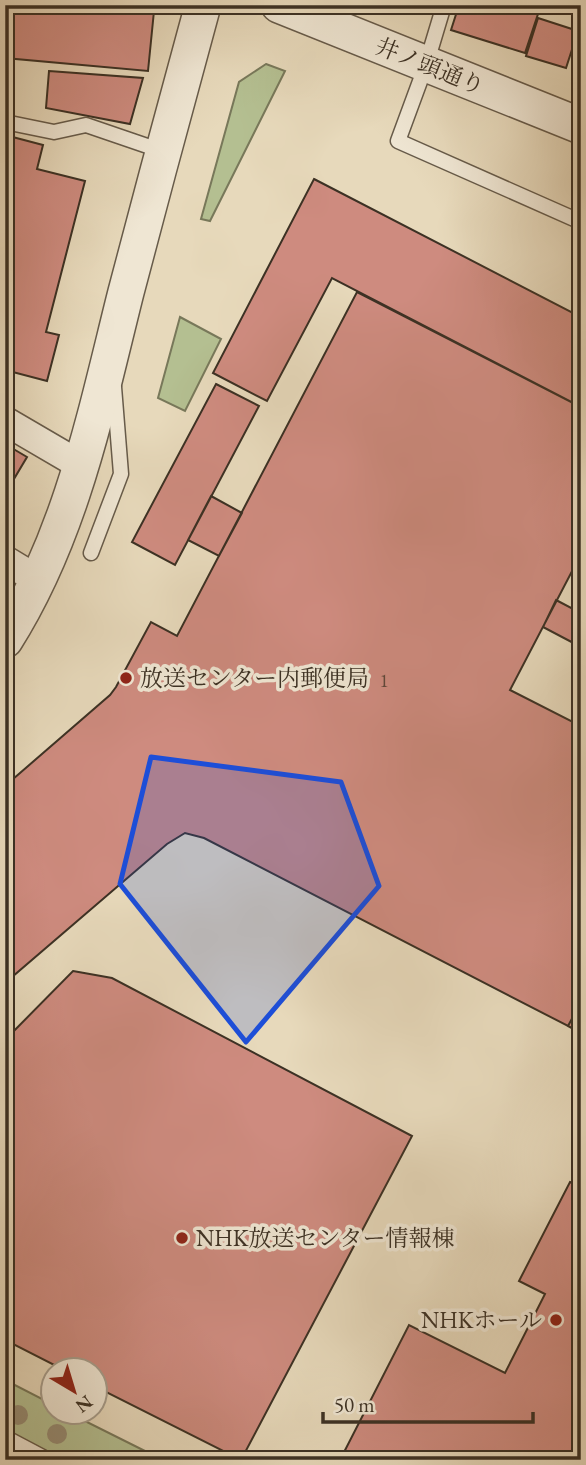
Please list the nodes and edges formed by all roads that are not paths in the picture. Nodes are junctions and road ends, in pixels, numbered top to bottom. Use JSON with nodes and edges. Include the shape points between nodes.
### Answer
{"nodes":[{"id":1,"x":203,"y":5,"type":"edge"},
{"id":2,"x":279,"y":5,"type":"edge"},
{"id":3,"x":444,"y":5,"type":"edge"},
{"id":4,"x":426,"y":65,"type":"junction"},
{"id":5,"x":5,"y":122,"type":"edge"},
{"id":6,"x":581,"y":126,"type":"edge"},
{"id":7,"x":162,"y":151,"type":"junction"},
{"id":8,"x":581,"y":222,"type":"edge"},
{"id":9,"x":111,"y":351,"type":"junction"},
{"id":10,"x":5,"y":421,"type":"edge"},
{"id":11,"x":82,"y":466,"type":"junction"},
{"id":12,"x":91,"y":553,"type":"dead end"},
{"id":13,"x":5,"y":560,"type":"edge"},
{"id":14,"x":38,"y":580,"type":"junction"},
{"id":15,"x":5,"y":640,"type":"edge"},
{"id":16,"x":5,"y":1441,"type":"edge"},
{"id":17,"x":41,"y":1460,"type":"edge"}],
"edges":[{"from":1,"to":7,"type":"street"},
{"from":2,"to":4,"type":"street","name":"井ノ頭通り"},
{"from":3,"to":4,"type":"lane"},
{"from":4,"to":6,"type":"street","name":"井ノ頭通り"},
{"from":4,"to":8,"type":"lane","via":[[398,141]]},
{"from":5,"to":7,"type":"lane","via":[[54,132],[86,125]]},
{"from":7,"to":9,"type":"street"},
{"from":9,"to":11,"type":"street"},
{"from":9,"to":12,"type":"lane","via":[[121,474]]},
{"from":10,"to":11,"type":"street"},
{"from":11,"to":14,"type":"street"},
{"from":13,"to":14,"type":"street"},
{"from":14,"to":15,"type":"street"},
{"from":16,"to":17,"type":"street"}]}
